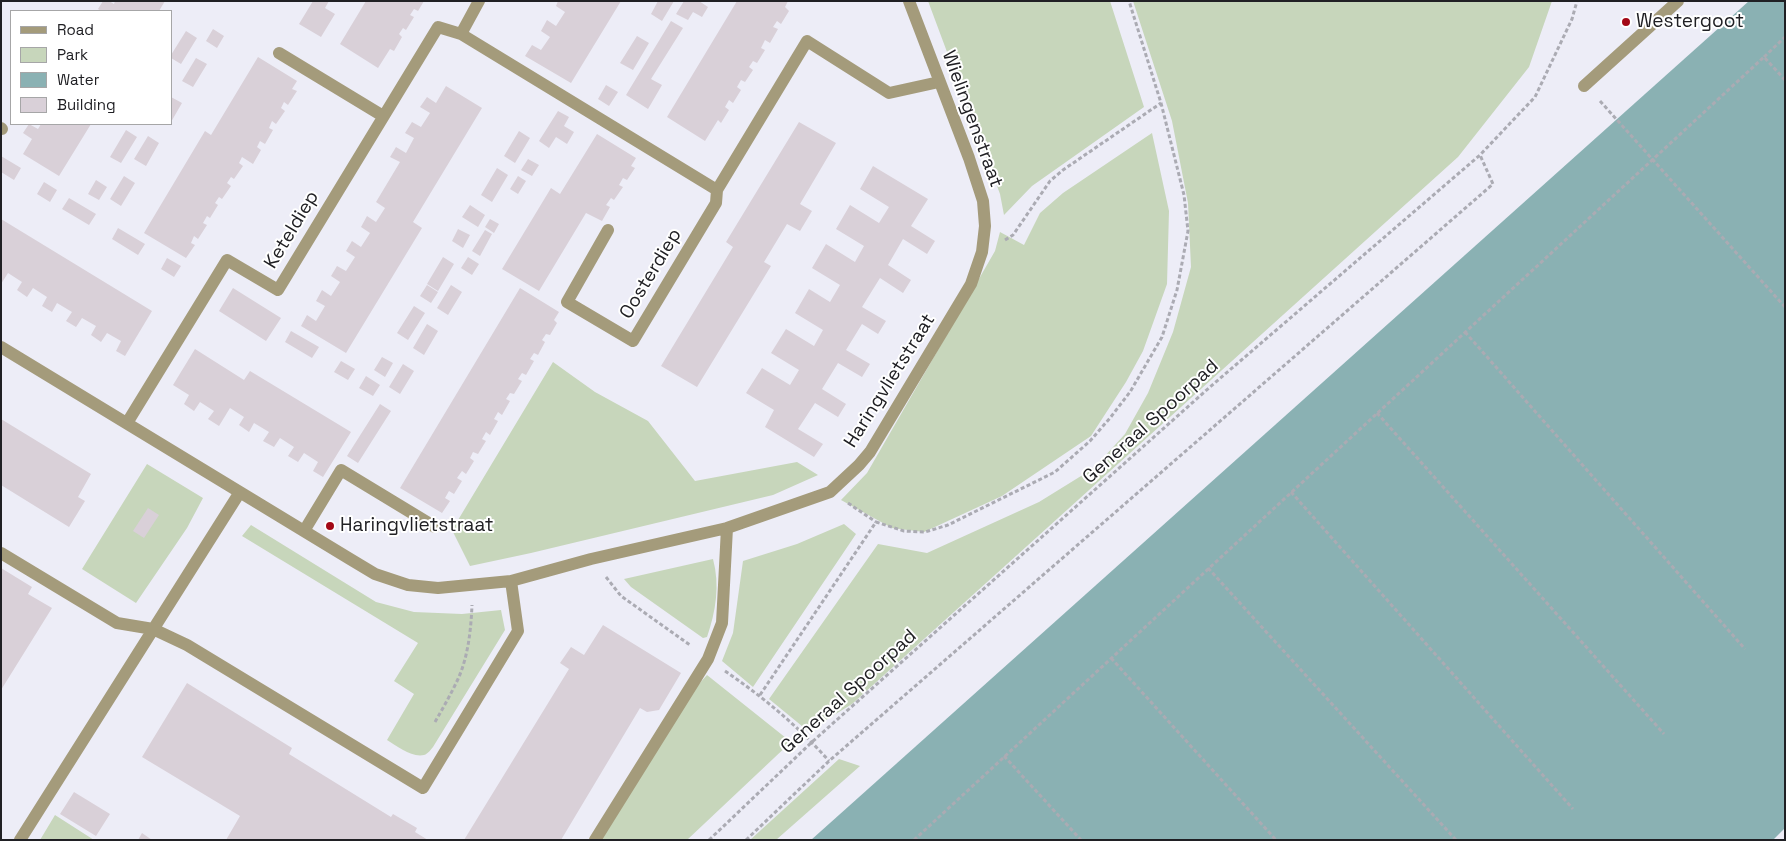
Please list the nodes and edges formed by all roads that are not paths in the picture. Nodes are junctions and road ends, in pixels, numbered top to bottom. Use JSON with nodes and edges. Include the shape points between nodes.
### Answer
{"nodes":[{"id":1,"x":479,"y":1,"type":"edge"},
{"id":2,"x":908,"y":1,"type":"edge"},
{"id":3,"x":1678,"y":1,"type":"edge"},
{"id":4,"x":460,"y":34,"type":"junction"},
{"id":5,"x":279,"y":53,"type":"dead end"},
{"id":6,"x":939,"y":82,"type":"junction"},
{"id":7,"x":1584,"y":86,"type":"dead end"},
{"id":8,"x":383,"y":116,"type":"junction"},
{"id":9,"x":717,"y":190,"type":"junction"},
{"id":10,"x":608,"y":230,"type":"dead end"},
{"id":11,"x":982,"y":252,"type":"joint"},
{"id":12,"x":1,"y":347,"type":"edge"},
{"id":13,"x":127,"y":423,"type":"junction"},
{"id":14,"x":240,"y":492,"type":"junction"},
{"id":15,"x":434,"y":527,"type":"dead end"},
{"id":16,"x":727,"y":528,"type":"junction"},
{"id":17,"x":304,"y":531,"type":"junction"},
{"id":18,"x":1,"y":553,"type":"edge"},
{"id":19,"x":511,"y":581,"type":"junction"},
{"id":20,"x":152,"y":629,"type":"junction"},
{"id":21,"x":20,"y":840,"type":"edge"},
{"id":22,"x":595,"y":840,"type":"edge"}],
"edges":[{"from":1,"to":4,"type":"street"},
{"from":2,"to":6,"type":"street","name":"Wielingenstraat"},
{"from":3,"to":7,"type":"street"},
{"from":4,"to":8,"type":"street","name":"Keteldiep","via":[[438,27]]},
{"from":4,"to":9,"type":"street"},
{"from":5,"to":8,"type":"street"},
{"from":6,"to":9,"type":"street","name":"Oosterdiep","via":[[889,93],[807,41]]},
{"from":6,"to":11,"type":"street","name":"Wielingenstraat","via":[[983,201]]},
{"from":8,"to":13,"type":"street","name":"Keteldiep","via":[[278,290],[227,260]]},
{"from":9,"to":10,"type":"street","name":"Oosterdiep","via":[[716,203],[633,341],[567,302]]},
{"from":11,"to":16,"type":"street","name":"Haringvlietstraat","via":[[971,284],[870,452],[859,465],[830,492]]},
{"from":12,"to":13,"type":"street","name":"Haringvlietstraat"},
{"from":13,"to":14,"type":"street","name":"Haringvlietstraat"},
{"from":14,"to":17,"type":"street","name":"Haringvlietstraat"},
{"from":14,"to":20,"type":"street"},
{"from":15,"to":17,"type":"street","via":[[341,470]]},
{"from":16,"to":19,"type":"street","name":"Haringvlietstraat"},
{"from":16,"to":22,"type":"street","via":[[722,623],[708,659]]},
{"from":17,"to":19,"type":"street","name":"Haringvlietstraat","via":[[375,574],[408,585],[438,588]]},
{"from":18,"to":20,"type":"street","via":[[117,623]]},
{"from":19,"to":20,"type":"street","via":[[518,631],[424,788],[187,645]]},
{"from":20,"to":21,"type":"street"}]}
